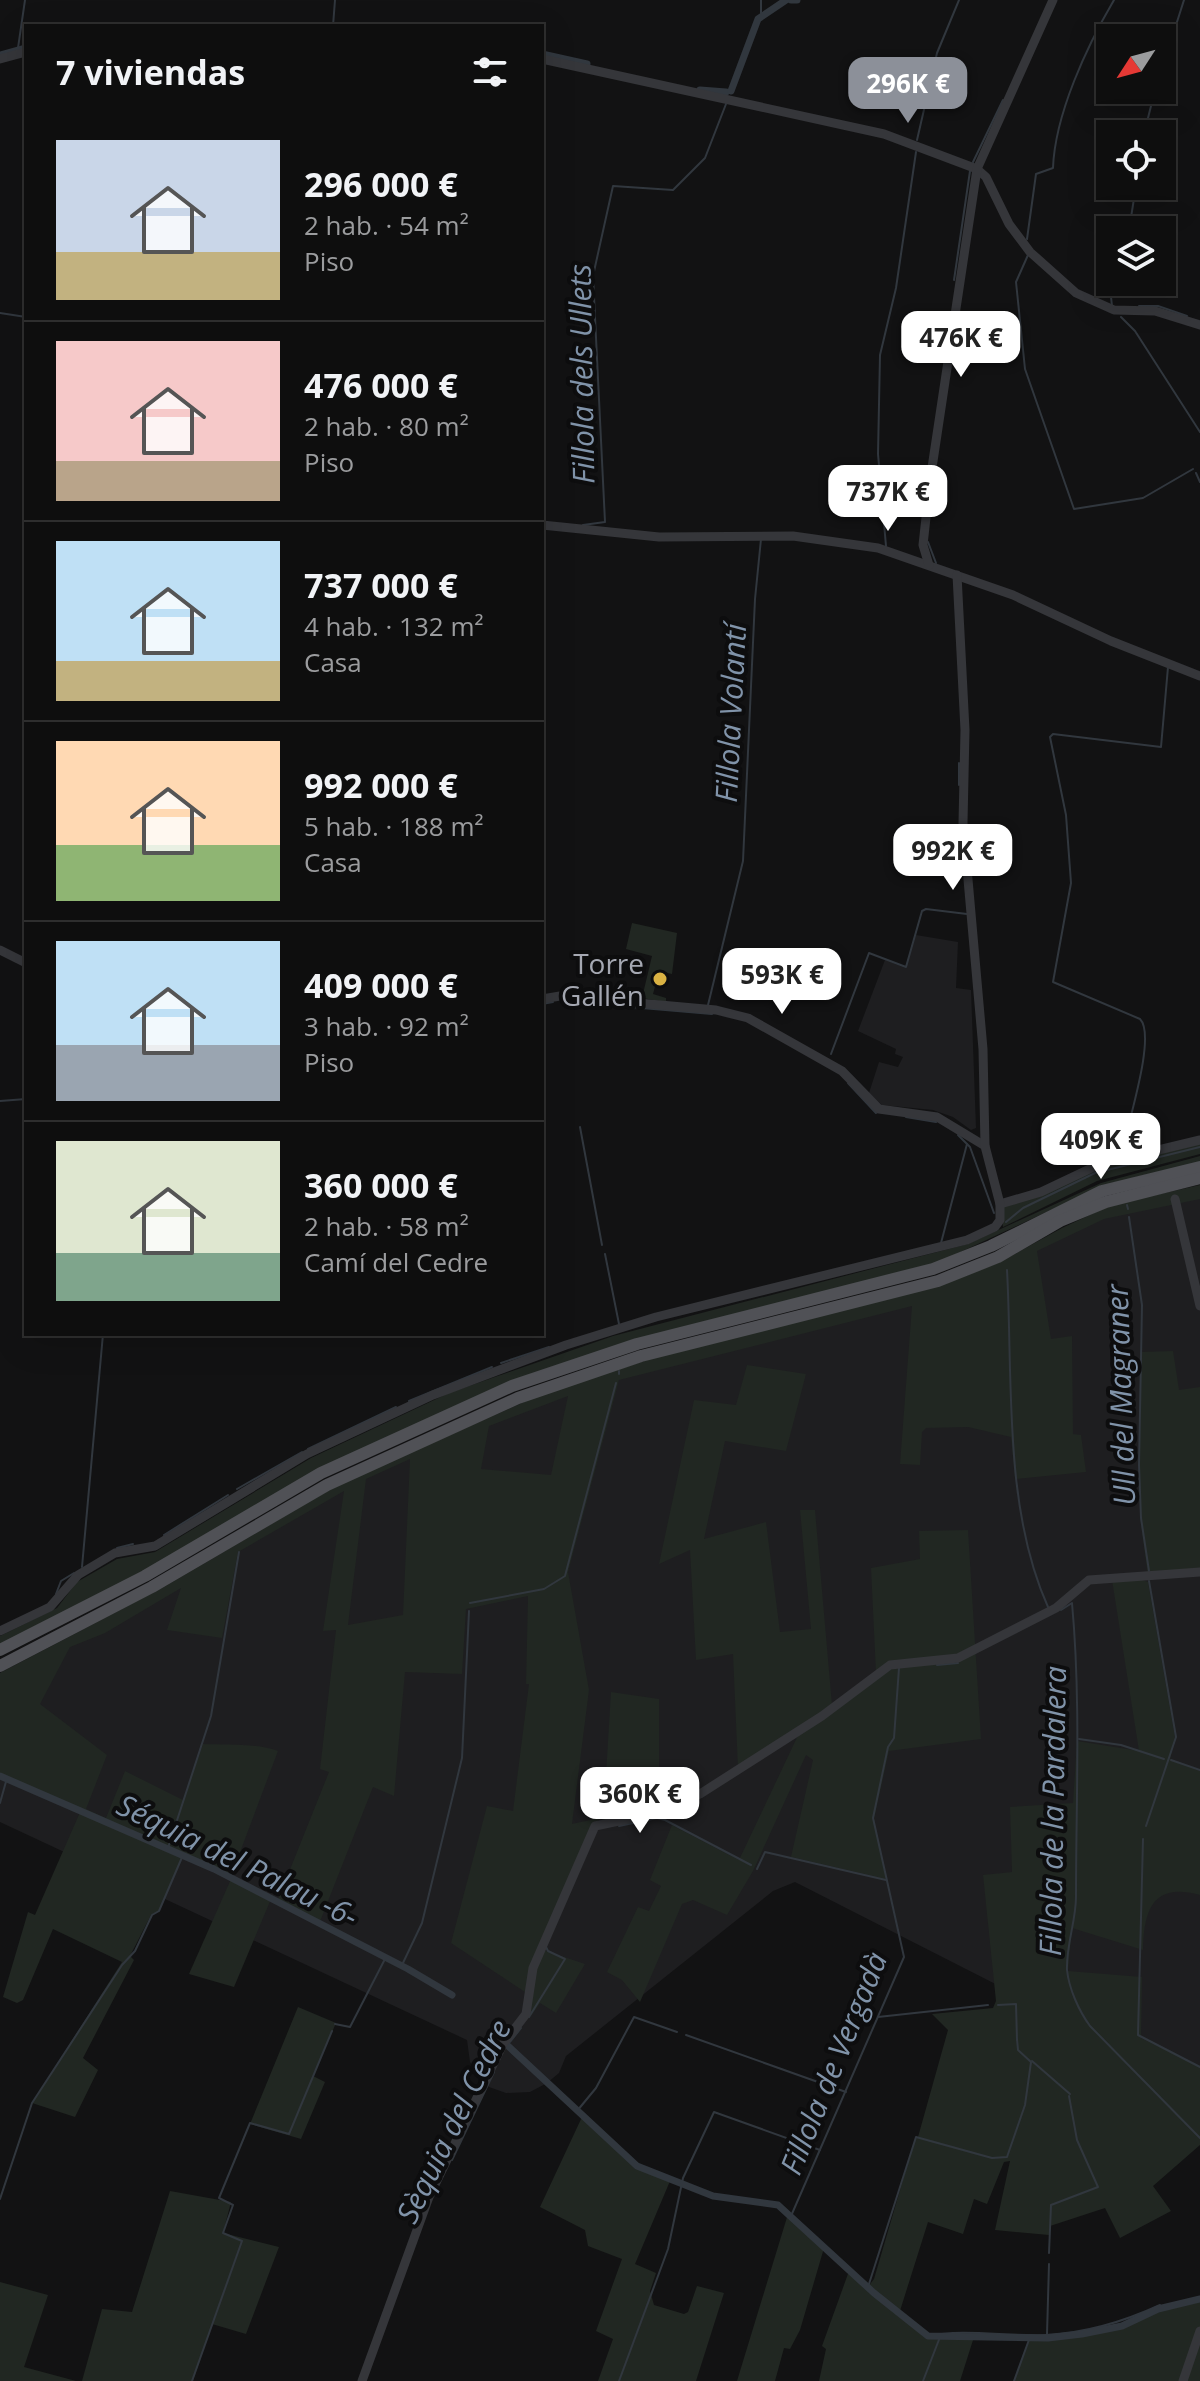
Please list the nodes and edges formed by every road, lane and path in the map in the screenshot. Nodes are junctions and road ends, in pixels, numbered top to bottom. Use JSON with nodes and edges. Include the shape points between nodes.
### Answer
{"nodes":[{"id":1,"x":1053,"y":0,"type":"edge"},
{"id":2,"x":24,"y":53,"type":"edge"},
{"id":3,"x":0,"y":59,"type":"edge"},
{"id":4,"x":544,"y":59,"type":"edge"},
{"id":5,"x":977,"y":169,"type":"junction"},
{"id":6,"x":1200,"y":325,"type":"edge"},
{"id":7,"x":544,"y":525,"type":"edge"},
{"id":8,"x":929,"y":565,"type":"junction"},
{"id":9,"x":957,"y":575,"type":"junction"},
{"id":10,"x":1200,"y":676,"type":"edge"},
{"id":11,"x":0,"y":950,"type":"edge"},
{"id":12,"x":24,"y":962,"type":"edge"},
{"id":13,"x":544,"y":999,"type":"edge"},
{"id":14,"x":1200,"y":1140,"type":"edge"},
{"id":15,"x":985,"y":1146,"type":"junction"},
{"id":16,"x":1200,"y":1167,"type":"edge"},
{"id":17,"x":1200,"y":1178,"type":"edge"},
{"id":18,"x":1175,"y":1199,"type":"dead end"},
{"id":19,"x":1000,"y":1204,"type":"junction"},
{"id":20,"x":1200,"y":1306,"type":"edge"},
{"id":21,"x":1200,"y":1572,"type":"edge"},
{"id":22,"x":0,"y":1631,"type":"edge"},
{"id":23,"x":0,"y":1650,"type":"edge"},
{"id":24,"x":0,"y":1666,"type":"edge"},
{"id":25,"x":1200,"y":2331,"type":"edge"},
{"id":26,"x":362,"y":2381,"type":"edge"},
{"id":27,"x":1183,"y":2381,"type":"edge"}],
"edges":[{"from":1,"to":5,"type":"street"},
{"from":2,"to":3,"type":"street"},
{"from":4,"to":5,"type":"street","via":[[884,134]]},
{"from":5,"to":6,"type":"street","via":[[1030,252],[1076,293],[1114,310],[1155,311]]},
{"from":5,"to":8,"type":"street","via":[[930,481],[923,545]]},
{"from":7,"to":8,"type":"street","via":[[659,537],[793,536],[878,548]]},
{"from":8,"to":9,"type":"street"},
{"from":9,"to":10,"type":"street"},
{"from":9,"to":15,"type":"street","via":[[965,730],[963,823],[983,1049]]},
{"from":11,"to":12,"type":"street"},
{"from":13,"to":15,"type":"street","via":[[731,1012],[771,1028],[842,1071],[879,1109],[937,1117]]},
{"from":14,"to":19,"type":"street","via":[[1112,1160],[1032,1196]]},
{"from":15,"to":19,"type":"street"},
{"from":16,"to":23,"type":"main road","via":[[1102,1191],[933,1269],[637,1344],[512,1386],[321,1473],[145,1576]]},
{"from":17,"to":24,"type":"main road","via":[[1106,1202],[938,1281],[641,1356],[518,1398],[327,1485],[152,1587]]},
{"from":18,"to":20,"type":"street"},
{"from":19,"to":22,"type":"street","via":[[995,1227],[967,1240],[656,1317],[433,1395],[307,1454],[155,1546],[115,1553],[78,1575],[50,1607]]},
{"from":21,"to":26,"type":"street","via":[[1089,1580],[1056,1608],[958,1658],[890,1665],[700,1794],[657,1813],[595,1826],[533,1968],[526,2014],[503,2044],[429,2197]]},
{"from":25,"to":27,"type":"street"}]}
